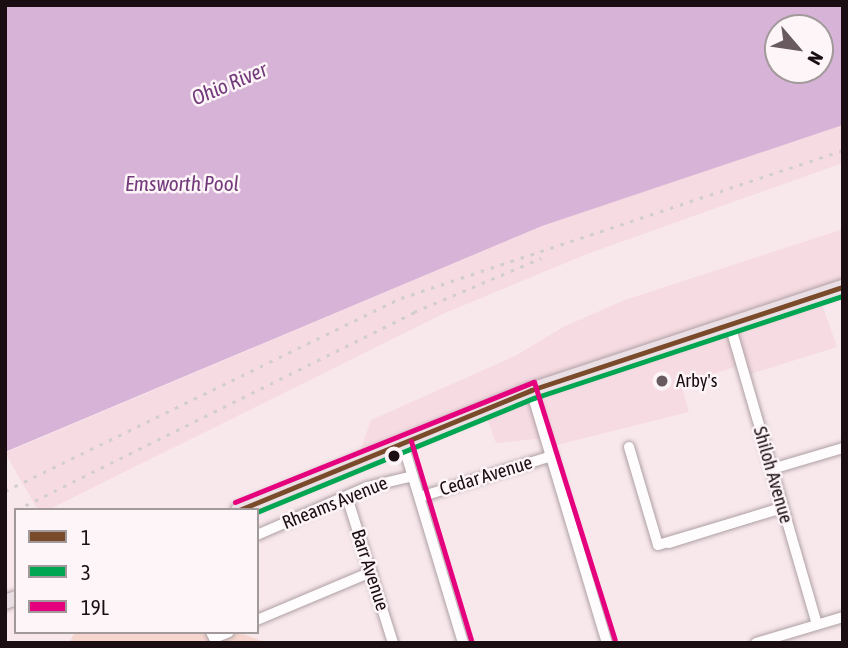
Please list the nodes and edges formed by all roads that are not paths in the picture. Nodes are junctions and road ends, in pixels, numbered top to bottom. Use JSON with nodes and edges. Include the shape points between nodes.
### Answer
{"nodes":[{"id":1,"x":843,"y":287,"type":"edge"},
{"id":2,"x":730,"y":325,"type":"junction"},
{"id":3,"x":531,"y":390,"type":"junction"},
{"id":4,"x":403,"y":444,"type":"junction"},
{"id":5,"x":629,"y":447,"type":"dead end"},
{"id":6,"x":843,"y":448,"type":"edge"},
{"id":7,"x":552,"y":456,"type":"junction"},
{"id":8,"x":772,"y":469,"type":"junction"},
{"id":9,"x":413,"y":475,"type":"junction"},
{"id":10,"x":347,"y":497,"type":"junction"},
{"id":11,"x":420,"y":497,"type":"junction"},
{"id":12,"x":243,"y":508,"type":"edge"},
{"id":13,"x":783,"y":508,"type":"junction"},
{"id":14,"x":259,"y":534,"type":"edge"},
{"id":15,"x":371,"y":572,"type":"junction"},
{"id":16,"x":843,"y":617,"type":"edge"},
{"id":17,"x":259,"y":619,"type":"edge"},
{"id":18,"x":817,"y":625,"type":"junction"},
{"id":19,"x":393,"y":643,"type":"edge"},
{"id":20,"x":463,"y":643,"type":"edge"},
{"id":21,"x":607,"y":643,"type":"edge"},
{"id":22,"x":756,"y":643,"type":"edge"}],
"edges":[{"from":1,"to":2,"type":"highway"},
{"from":2,"to":3,"type":"highway"},
{"from":2,"to":8,"type":"street","name":"Shiloh Avenue"},
{"from":3,"to":4,"type":"highway"},
{"from":3,"to":7,"type":"street"},
{"from":4,"to":9,"type":"street"},
{"from":4,"to":12,"type":"highway"},
{"from":5,"to":13,"type":"street","via":[[658,545]]},
{"from":6,"to":8,"type":"street"},
{"from":7,"to":11,"type":"street","name":"Cedar Avenue"},
{"from":7,"to":21,"type":"street"},
{"from":8,"to":13,"type":"street","name":"Shiloh Avenue"},
{"from":9,"to":10,"type":"street","name":"Rheams Avenue"},
{"from":9,"to":11,"type":"street"},
{"from":10,"to":14,"type":"street","name":"Rheams Avenue"},
{"from":10,"to":15,"type":"street","name":"Barr Avenue"},
{"from":11,"to":20,"type":"street"},
{"from":13,"to":18,"type":"street","name":"Shiloh Avenue"},
{"from":15,"to":17,"type":"street"},
{"from":15,"to":19,"type":"street","name":"Barr Avenue"},
{"from":16,"to":18,"type":"street"},
{"from":18,"to":22,"type":"street"}]}
